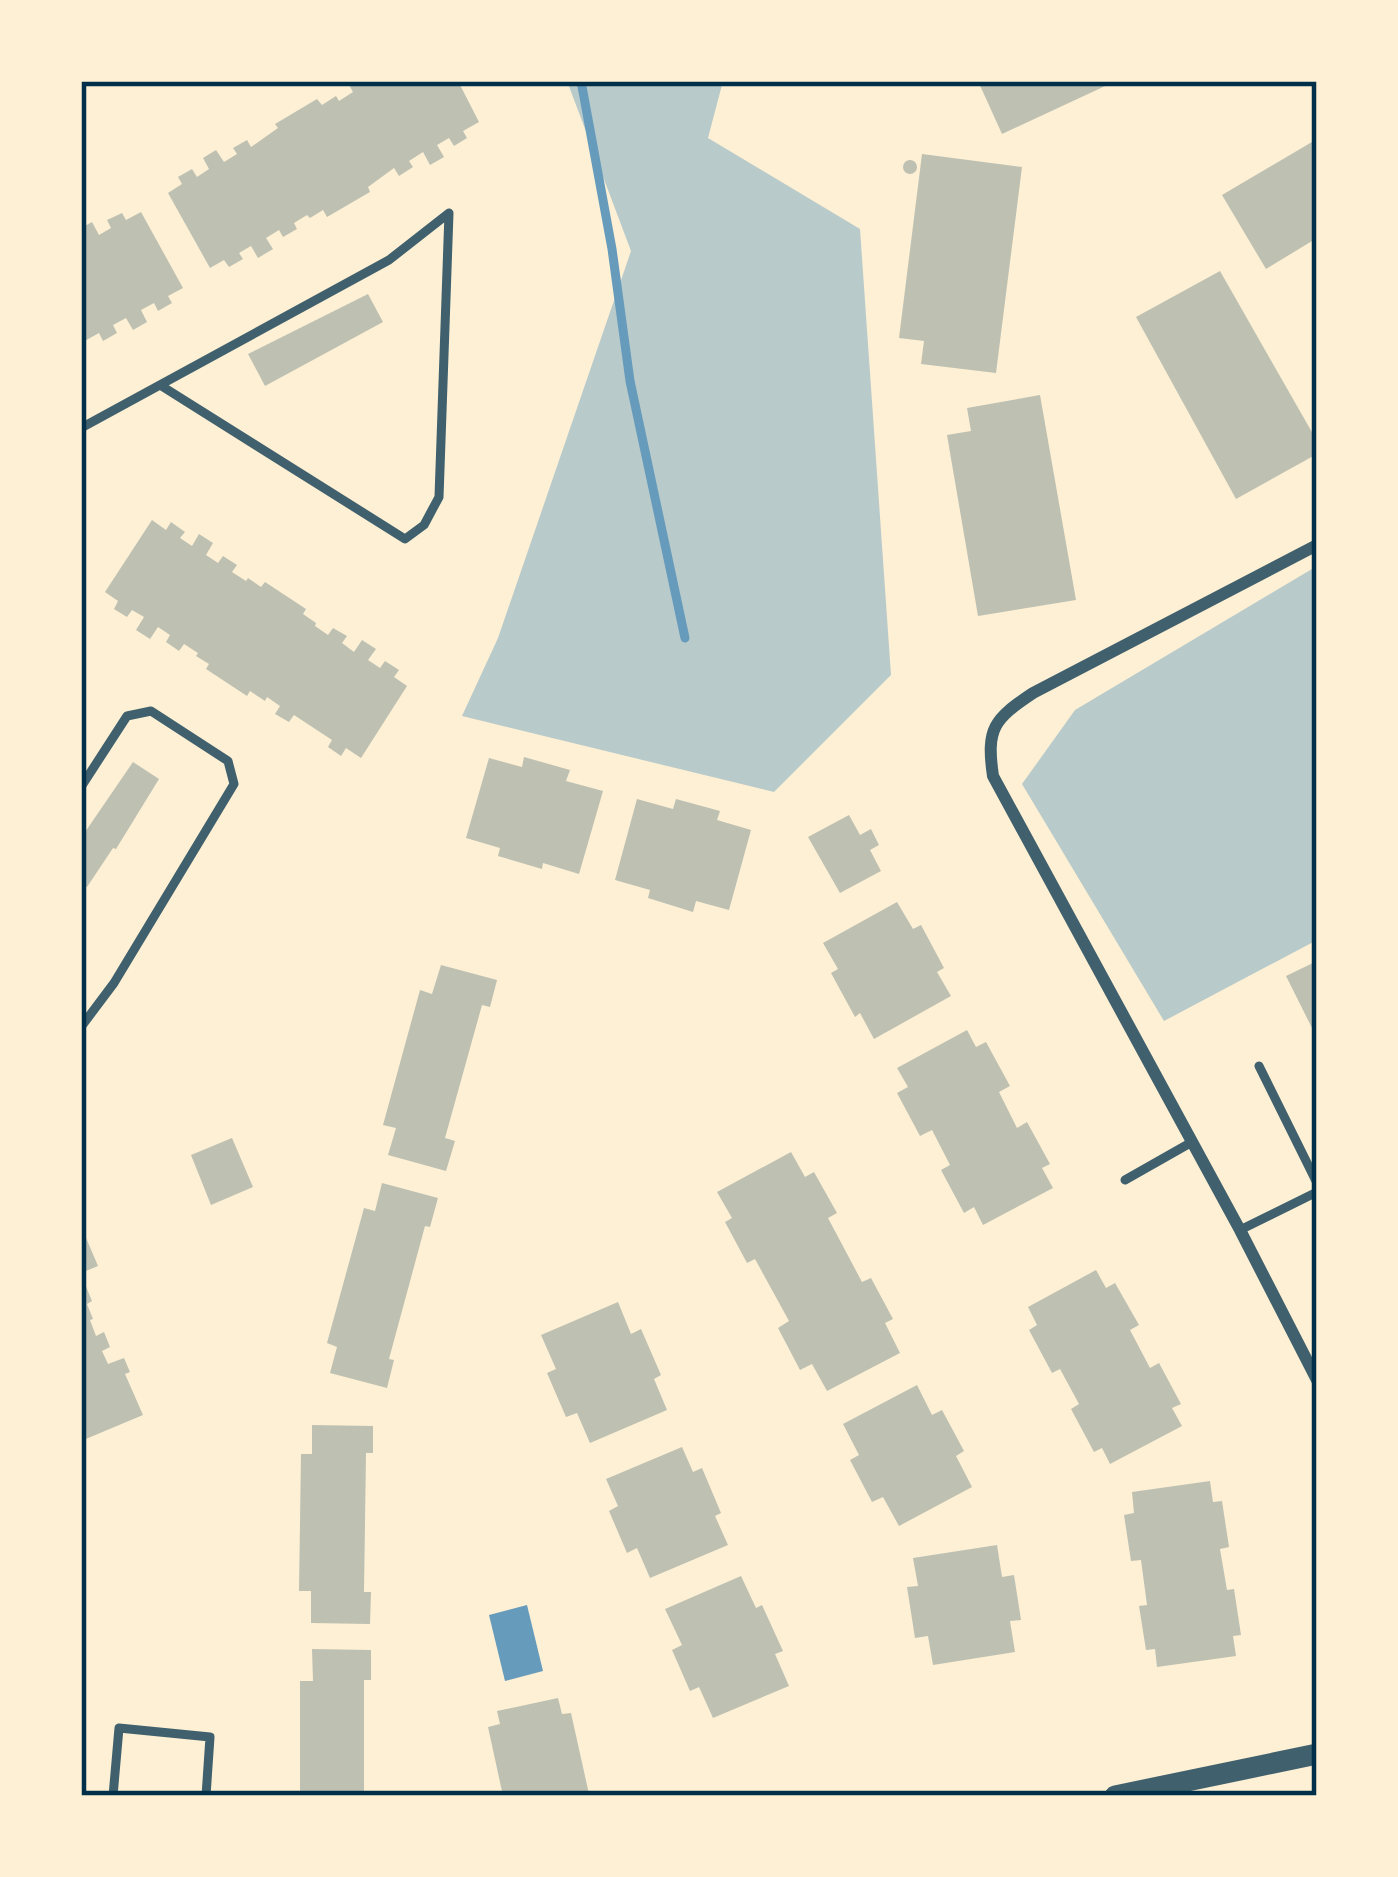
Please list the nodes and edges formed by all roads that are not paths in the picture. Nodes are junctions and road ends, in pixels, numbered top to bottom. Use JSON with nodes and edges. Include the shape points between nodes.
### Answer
{"nodes":[{"id":1,"x":160,"y":385,"type":"junction"},
{"id":2,"x":81,"y":428,"type":"edge"},
{"id":3,"x":1317,"y":545,"type":"edge"},
{"id":4,"x":81,"y":787,"type":"edge"},
{"id":5,"x":81,"y":1027,"type":"edge"},
{"id":6,"x":1259,"y":1066,"type":"dead end"},
{"id":7,"x":1192,"y":1142,"type":"junction"},
{"id":8,"x":1125,"y":1180,"type":"dead end"},
{"id":9,"x":1317,"y":1188,"type":"edge"},
{"id":10,"x":1240,"y":1230,"type":"junction"},
{"id":11,"x":1317,"y":1380,"type":"edge"},
{"id":12,"x":1317,"y":1754,"type":"edge"},
{"id":13,"x":113,"y":1796,"type":"edge"},
{"id":14,"x":206,"y":1796,"type":"edge"},
{"id":15,"x":1115,"y":1796,"type":"edge"}],
"edges":[{"from":1,"to":1,"type":"lane","via":[[389,260],[449,213],[439,496],[424,525],[405,539]]},
{"from":1,"to":2,"type":"lane"},
{"from":3,"to":7,"type":"street","via":[[1033,693],[992,730],[993,776]]},
{"from":4,"to":5,"type":"lane","via":[[127,716],[151,711],[228,760],[233,784]]},
{"from":6,"to":9,"type":"lane"},
{"from":7,"to":8,"type":"lane"},
{"from":7,"to":10,"type":"street"},
{"from":9,"to":10,"type":"lane"},
{"from":10,"to":11,"type":"street"},
{"from":12,"to":15,"type":"street"},
{"from":13,"to":14,"type":"lane","via":[[119,1727],[210,1737]]}]}
